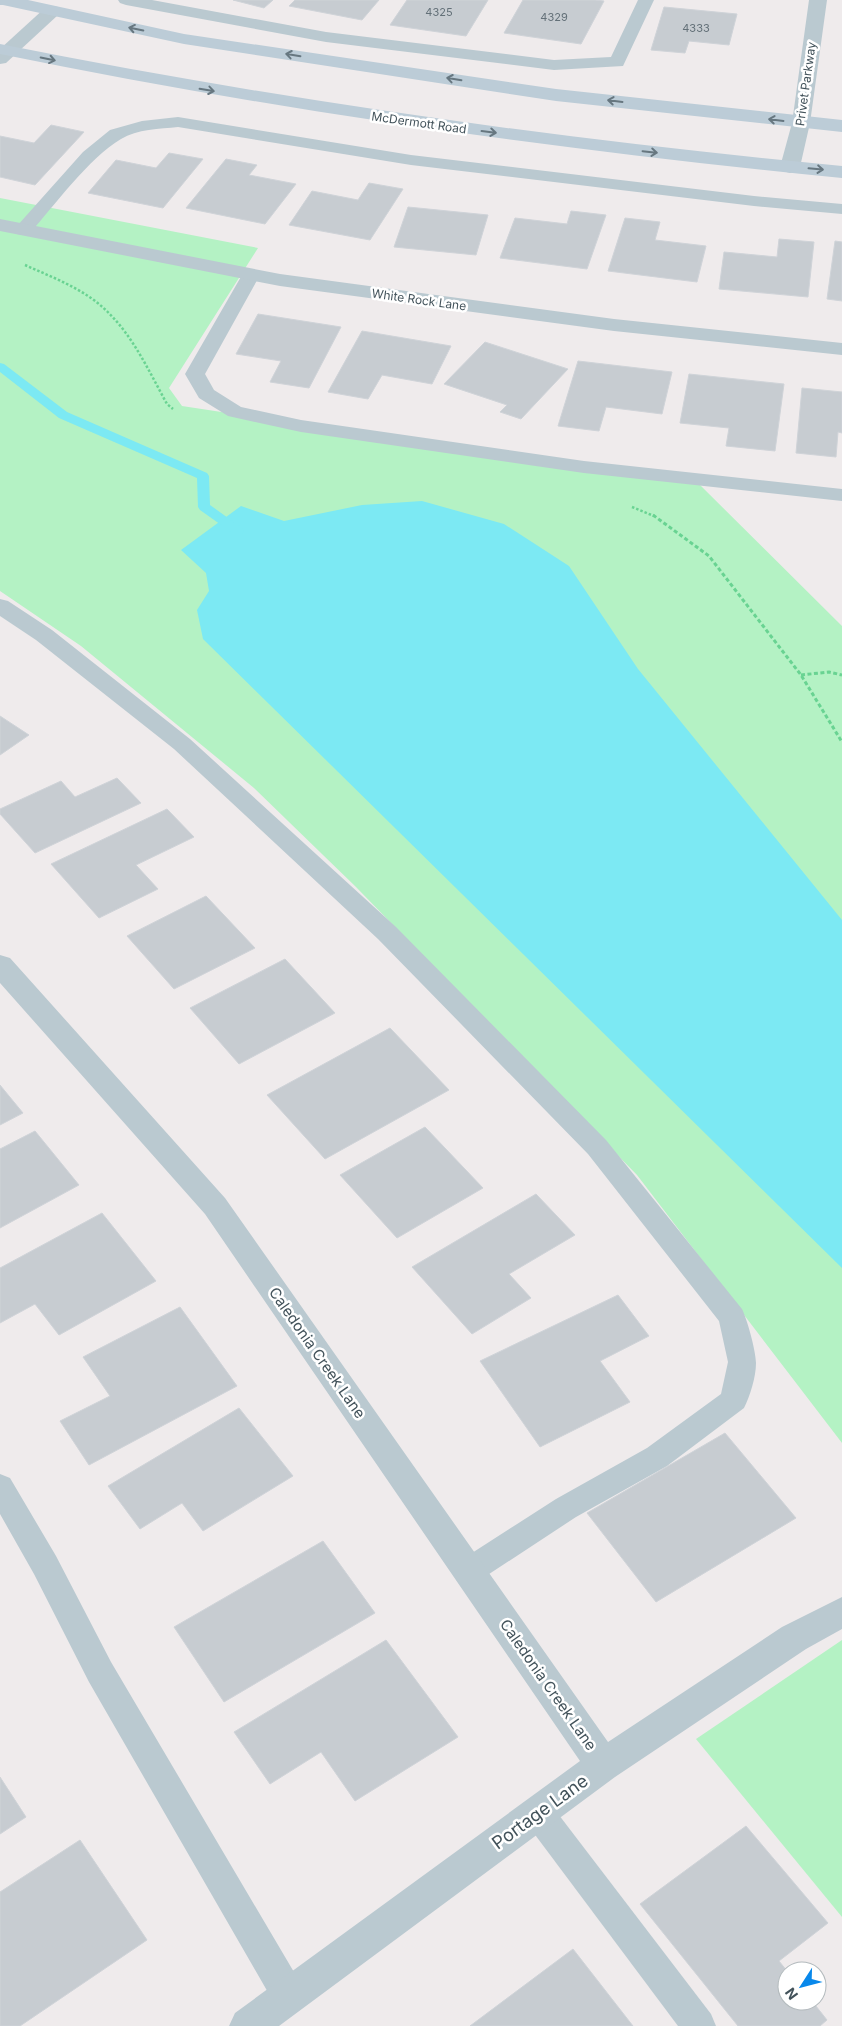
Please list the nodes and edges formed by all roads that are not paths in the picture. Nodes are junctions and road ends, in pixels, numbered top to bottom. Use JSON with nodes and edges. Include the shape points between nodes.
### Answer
{"nodes":[{"id":1,"x":2,"y":0,"type":"edge"},
{"id":2,"x":126,"y":0,"type":"edge"},
{"id":3,"x":646,"y":0,"type":"edge"},
{"id":4,"x":818,"y":0,"type":"edge"},
{"id":5,"x":52,"y":11,"type":"junction"},
{"id":6,"x":3,"y":53,"type":"edge"},
{"id":7,"x":801,"y":123,"type":"junction"},
{"id":8,"x":842,"y":126,"type":"edge"},
{"id":9,"x":790,"y":167,"type":"junction"},
{"id":10,"x":842,"y":172,"type":"edge"},
{"id":11,"x":842,"y":210,"type":"edge"},
{"id":12,"x":0,"y":225,"type":"edge"},
{"id":13,"x":23,"y":230,"type":"junction"},
{"id":14,"x":251,"y":275,"type":"junction"},
{"id":15,"x":842,"y":350,"type":"edge"},
{"id":16,"x":842,"y":495,"type":"edge"},
{"id":17,"x":0,"y":606,"type":"edge"},
{"id":18,"x":0,"y":965,"type":"edge"},
{"id":19,"x":0,"y":1487,"type":"edge"},
{"id":20,"x":469,"y":1571,"type":"junction"},
{"id":21,"x":842,"y":1612,"type":"edge"},
{"id":22,"x":603,"y":1765,"type":"junction"},
{"id":23,"x":538,"y":1813,"type":"junction"},
{"id":24,"x":289,"y":1996,"type":"junction"},
{"id":25,"x":248,"y":2026,"type":"edge"},
{"id":26,"x":699,"y":2026,"type":"edge"}],
"edges":[{"from":1,"to":5,"type":"main road"},
{"from":2,"to":3,"type":"lane","via":[[326,37],[554,65],[617,62]]},
{"from":4,"to":7,"type":"street","name":"Privet Parkway"},
{"from":5,"to":6,"type":"street"},
{"from":7,"to":5,"type":"main road","one_way":true,"via":[[546,93],[184,38]]},
{"from":6,"to":9,"type":"main road","name":"McDermott Road","one_way":true,"via":[[163,83],[414,122],[584,145]]},
{"from":7,"to":8,"type":"main road"},
{"from":7,"to":9,"type":"street","name":"Privet Parkway"},
{"from":9,"to":10,"type":"main road","name":"McDermott Road","one_way":true},
{"from":11,"to":13,"type":"lane","via":[[411,160],[178,122],[142,126],[116,134],[88,156]]},
{"from":12,"to":13,"type":"street","name":"White Rock Lane"},
{"from":13,"to":14,"type":"street","name":"White Rock Lane"},
{"from":14,"to":15,"type":"street","name":"White Rock Lane","via":[[614,326]]},
{"from":14,"to":16,"type":"lane","via":[[195,374],[206,394],[235,412],[301,426],[584,467]]},
{"from":17,"to":20,"type":"lane","via":[[44,635],[182,744],[387,933],[597,1147],[732,1317],[742,1362],[734,1400],[657,1457],[566,1508]]},
{"from":18,"to":20,"type":"street","name":"Caledonia Creek Lane","via":[[215,1206]]},
{"from":19,"to":24,"type":"lane","via":[[100,1672]]},
{"from":20,"to":22,"type":"street","name":"Caledonia Creek Lane"},
{"from":21,"to":22,"type":"street","name":"Portage Lane","via":[[794,1638]]},
{"from":22,"to":23,"type":"street","name":"Portage Lane"},
{"from":23,"to":24,"type":"street","name":"Portage Lane"},
{"from":23,"to":26,"type":"lane"},
{"from":24,"to":25,"type":"street","name":"Portage Lane"}]}
